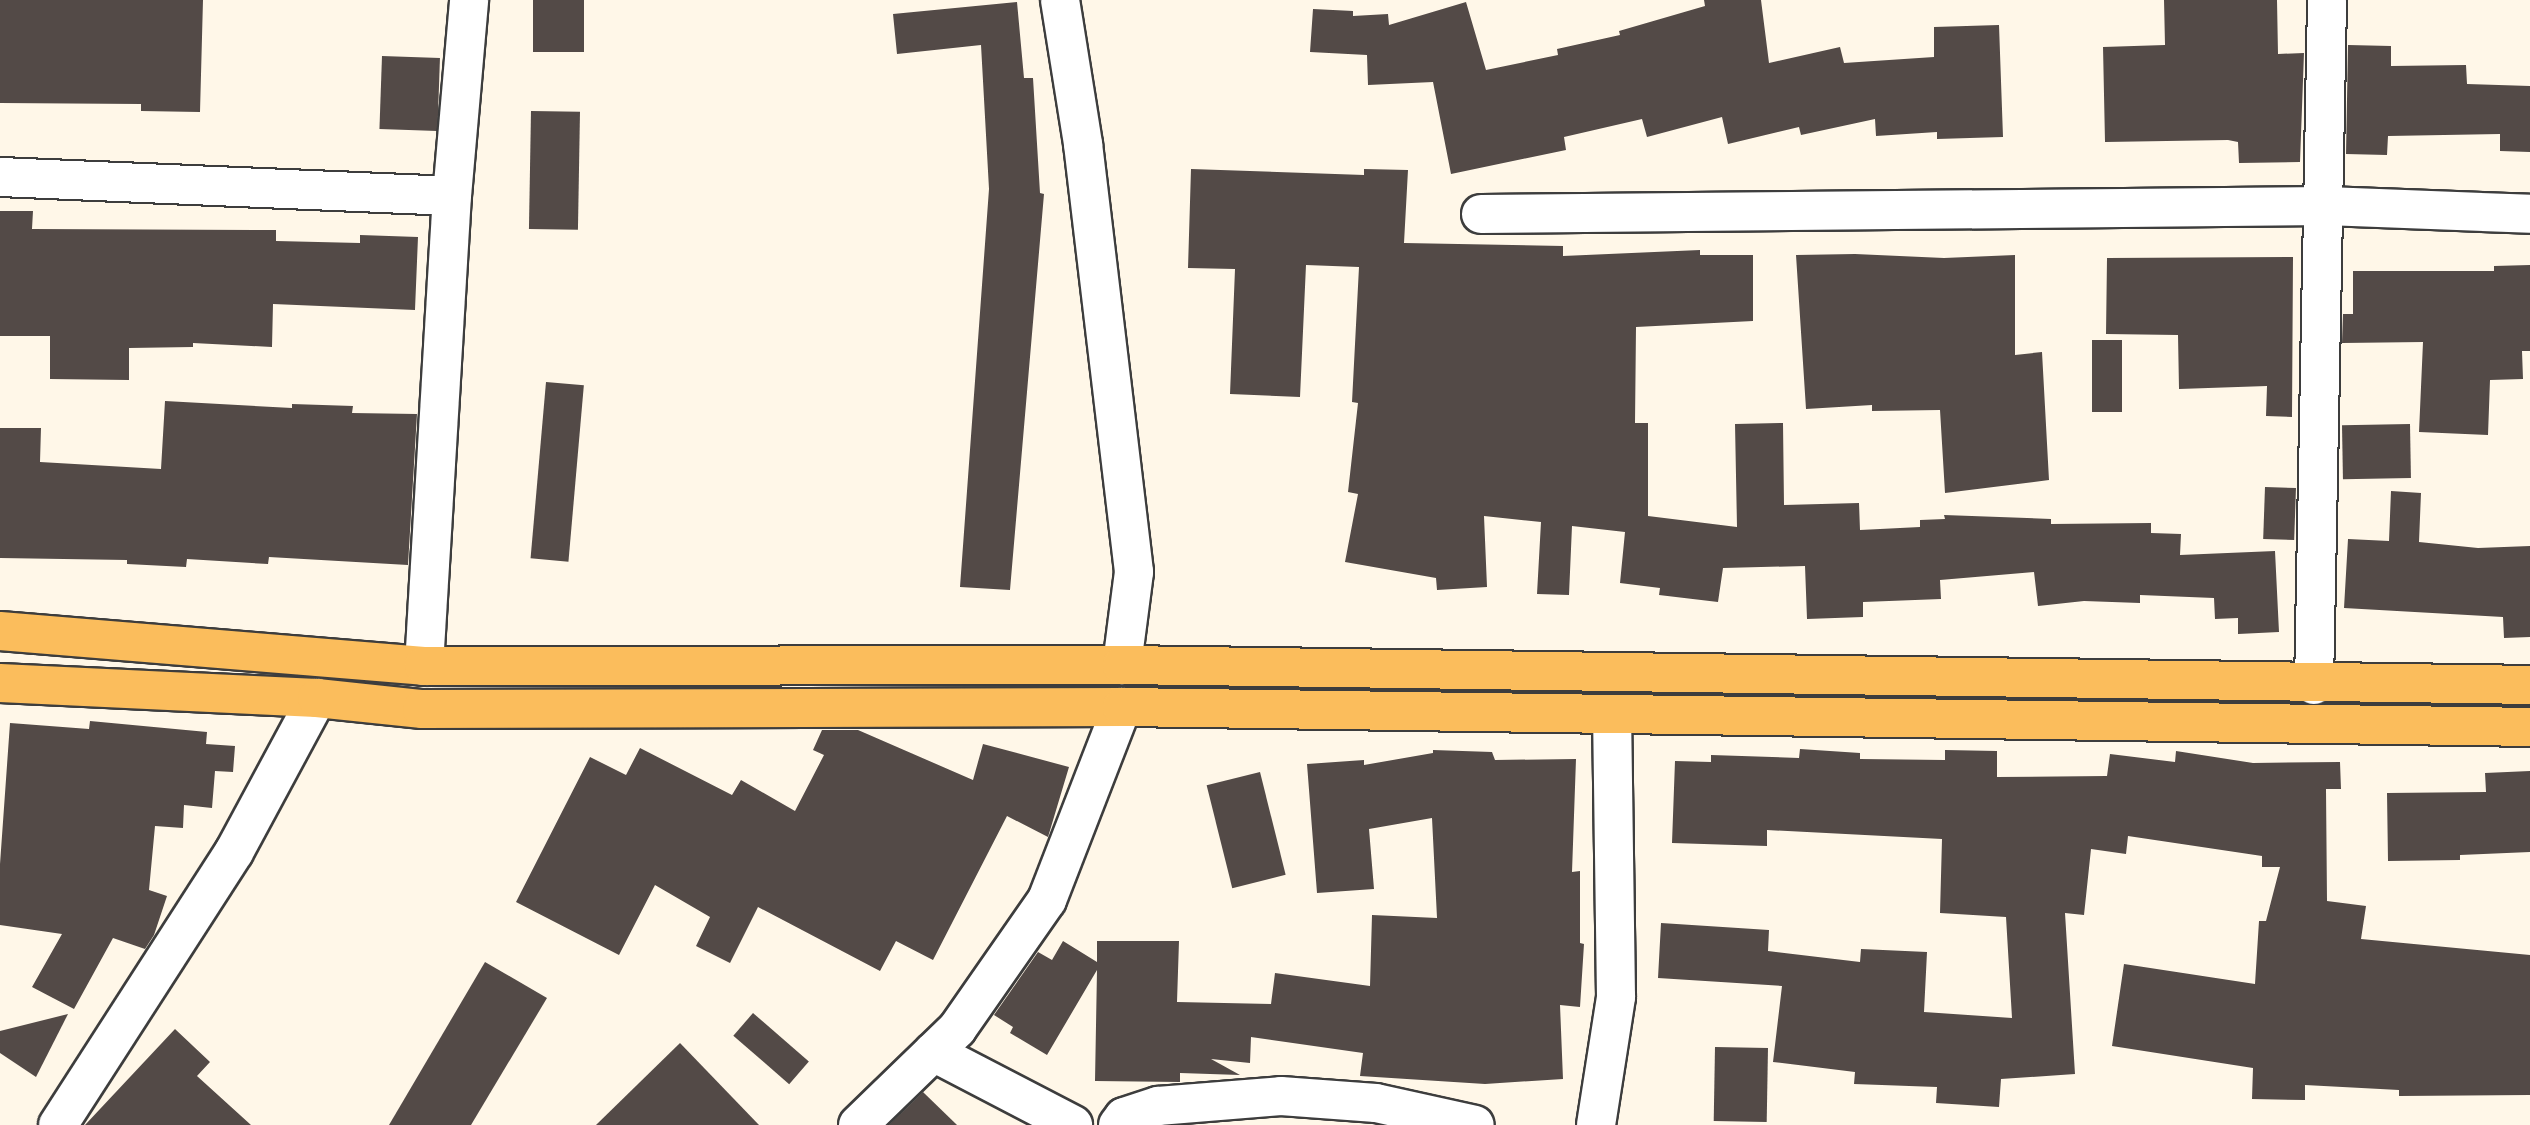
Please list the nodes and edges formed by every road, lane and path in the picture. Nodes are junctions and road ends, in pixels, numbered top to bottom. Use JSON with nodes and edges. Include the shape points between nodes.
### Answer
{"nodes":[{"id":1,"x":469,"y":0,"type":"edge"},
{"id":2,"x":1060,"y":0,"type":"edge"},
{"id":3,"x":2327,"y":0,"type":"edge"},
{"id":4,"x":0,"y":177,"type":"edge"},
{"id":5,"x":452,"y":197,"type":"junction"},
{"id":6,"x":2326,"y":206,"type":"junction"},
{"id":7,"x":1481,"y":214,"type":"dead end"},
{"id":8,"x":2530,"y":214,"type":"edge"},
{"id":9,"x":0,"y":631,"type":"edge"},
{"id":10,"x":1122,"y":664,"type":"junction"},
{"id":11,"x":424,"y":666,"type":"junction"},
{"id":12,"x":0,"y":683,"type":"edge"},
{"id":13,"x":2314,"y":685,"type":"junction"},
{"id":14,"x":2530,"y":685,"type":"edge"},
{"id":15,"x":317,"y":698,"type":"junction"},
{"id":16,"x":1122,"y":707,"type":"junction"},
{"id":17,"x":1612,"y":714,"type":"junction"},
{"id":18,"x":2530,"y":727,"type":"edge"},
{"id":19,"x":933,"y":1052,"type":"junction"},
{"id":20,"x":58,"y":1125,"type":"edge"},
{"id":21,"x":858,"y":1125,"type":"edge"},
{"id":22,"x":1073,"y":1125,"type":"edge"},
{"id":23,"x":1118,"y":1125,"type":"edge"},
{"id":24,"x":1475,"y":1125,"type":"edge"},
{"id":25,"x":1596,"y":1125,"type":"edge"}],
"edges":[{"from":1,"to":5,"type":"street"},
{"from":2,"to":10,"type":"street","via":[[1083,144],[1134,572]]},
{"from":3,"to":6,"type":"street"},
{"from":4,"to":5,"type":"street"},
{"from":5,"to":11,"type":"street"},
{"from":6,"to":7,"type":"street"},
{"from":6,"to":8,"type":"street"},
{"from":6,"to":13,"type":"street"},
{"from":9,"to":11,"type":"main road"},
{"from":10,"to":11,"type":"main road"},
{"from":10,"to":13,"type":"main road"},
{"from":12,"to":15,"type":"main road"},
{"from":13,"to":14,"type":"main road"},
{"from":15,"to":16,"type":"main road","via":[[422,709]]},
{"from":15,"to":20,"type":"street","via":[[234,852]]},
{"from":16,"to":17,"type":"main road"},
{"from":16,"to":19,"type":"street","via":[[1047,900],[957,1029]]},
{"from":17,"to":18,"type":"main road"},
{"from":17,"to":25,"type":"street","via":[[1616,997]]},
{"from":19,"to":21,"type":"street"},
{"from":19,"to":22,"type":"street"},
{"from":23,"to":24,"type":"street","via":[[1124,1117],[1158,1106],[1281,1096],[1376,1103]]}]}
